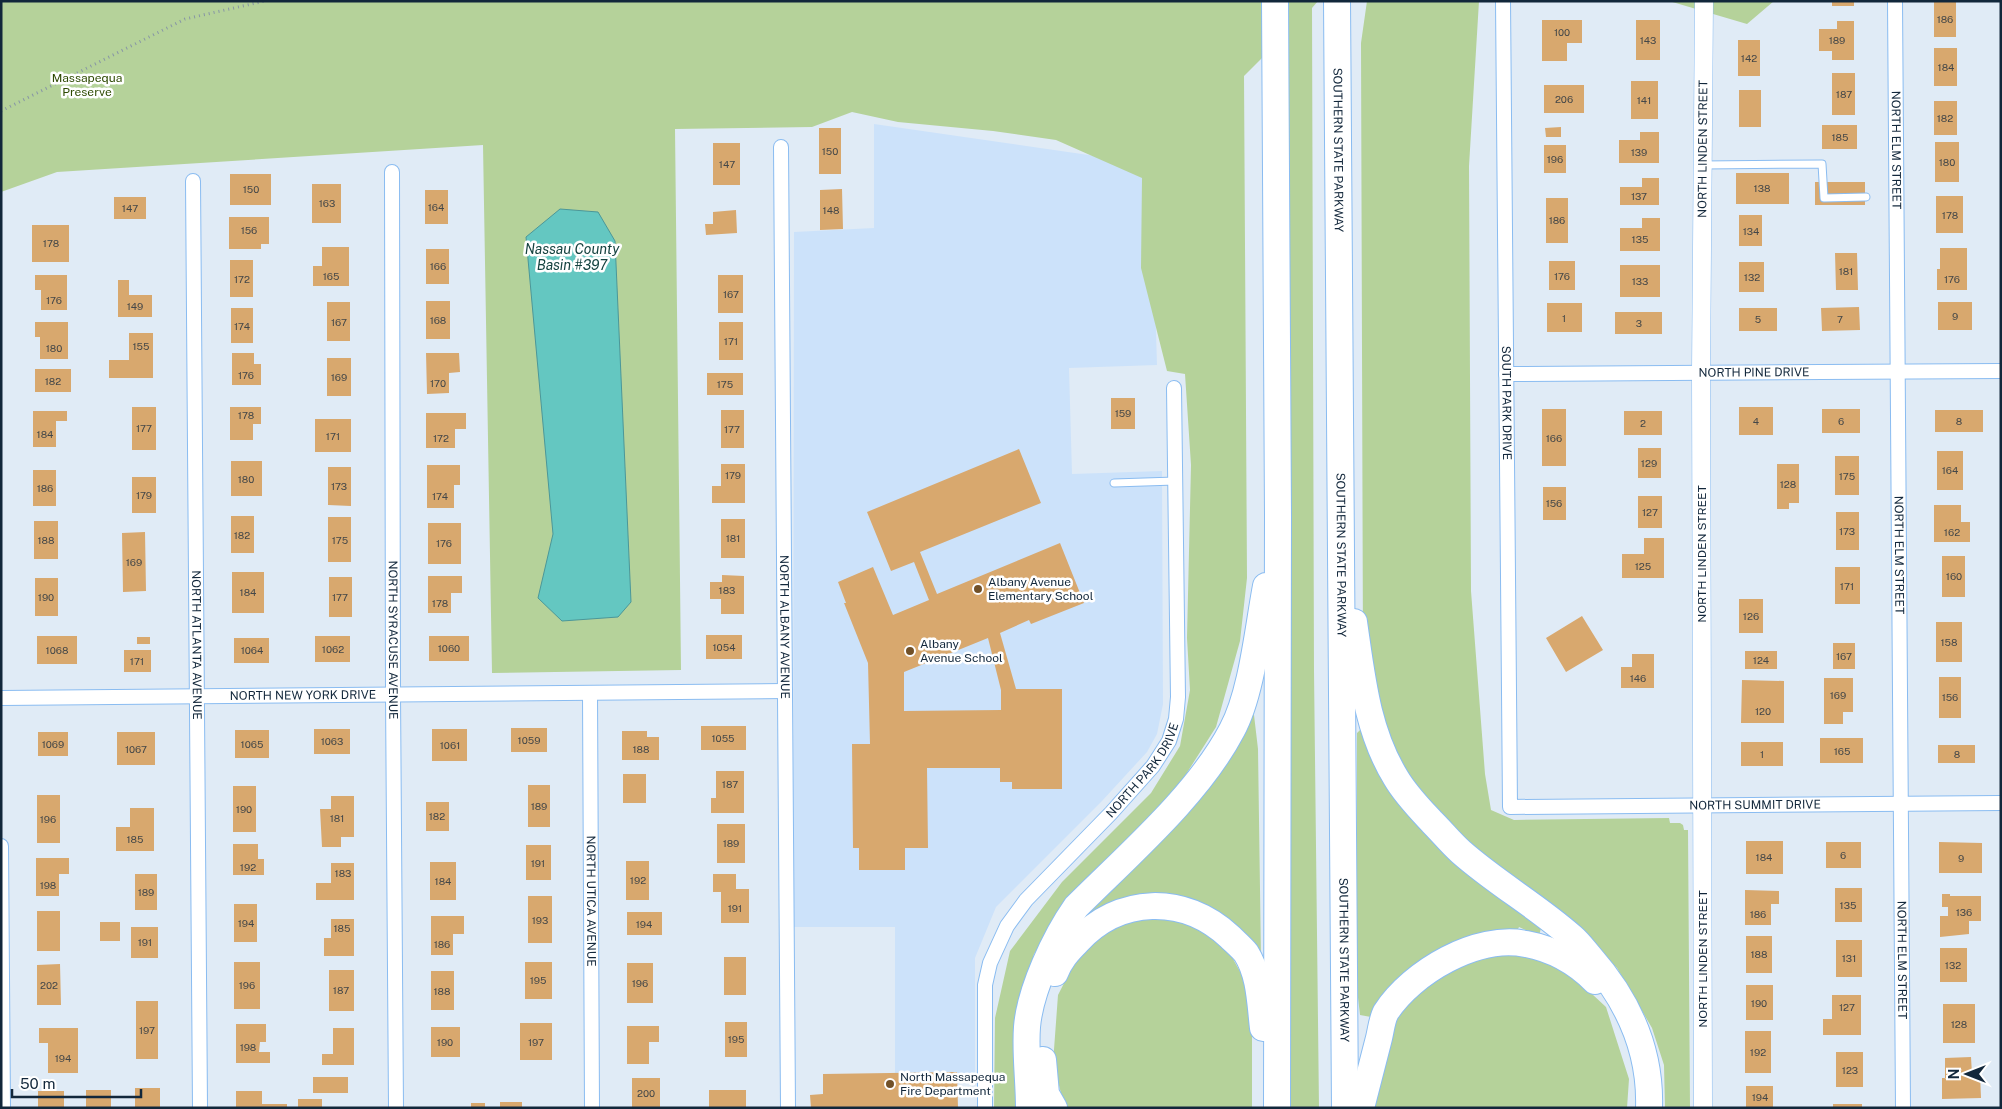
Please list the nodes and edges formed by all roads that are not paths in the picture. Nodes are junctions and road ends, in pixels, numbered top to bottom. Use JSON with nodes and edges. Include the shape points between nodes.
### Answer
{"nodes":[{"id":1,"x":1262,"y":1,"type":"edge"},
{"id":2,"x":1275,"y":1,"type":"edge"},
{"id":3,"x":1337,"y":1,"type":"edge"},
{"id":4,"x":1352,"y":1,"type":"edge"},
{"id":5,"x":1503,"y":1,"type":"edge"},
{"id":6,"x":1704,"y":1,"type":"edge"},
{"id":7,"x":1895,"y":1,"type":"edge"},
{"id":8,"x":1276,"y":84,"type":"junction"},
{"id":9,"x":781,"y":146,"type":"dead end"},
{"id":10,"x":1703,"y":165,"type":"junction"},
{"id":11,"x":392,"y":172,"type":"dead end"},
{"id":12,"x":193,"y":181,"type":"dead end"},
{"id":13,"x":1866,"y":197,"type":"dead end"},
{"id":14,"x":1338,"y":285,"type":"junction"},
{"id":15,"x":1898,"y":371,"type":"junction"},
{"id":16,"x":2001,"y":371,"type":"edge"},
{"id":17,"x":1701,"y":373,"type":"junction"},
{"id":18,"x":1506,"y":374,"type":"junction"},
{"id":19,"x":1174,"y":388,"type":"dead end"},
{"id":20,"x":1175,"y":481,"type":"junction"},
{"id":21,"x":1114,"y":483,"type":"dead end"},
{"id":22,"x":1278,"y":516,"type":"junction"},
{"id":23,"x":1340,"y":526,"type":"junction"},
{"id":24,"x":785,"y":691,"type":"junction"},
{"id":25,"x":590,"y":693,"type":"junction"},
{"id":26,"x":393,"y":695,"type":"junction"},
{"id":27,"x":196,"y":696,"type":"junction"},
{"id":28,"x":1,"y":698,"type":"edge"},
{"id":29,"x":2001,"y":803,"type":"edge"},
{"id":30,"x":1900,"y":804,"type":"junction"},
{"id":31,"x":1703,"y":805,"type":"junction"},
{"id":32,"x":1510,"y":807,"type":"joint"},
{"id":33,"x":1,"y":846,"type":"edge"},
{"id":34,"x":3,"y":1108,"type":"edge"},
{"id":35,"x":200,"y":1108,"type":"edge"},
{"id":36,"x":396,"y":1108,"type":"edge"},
{"id":37,"x":592,"y":1108,"type":"edge"},
{"id":38,"x":788,"y":1108,"type":"edge"},
{"id":39,"x":985,"y":1108,"type":"edge"},
{"id":40,"x":1029,"y":1108,"type":"edge"},
{"id":41,"x":1054,"y":1108,"type":"edge"},
{"id":42,"x":1271,"y":1108,"type":"edge"},
{"id":43,"x":1277,"y":1108,"type":"edge"},
{"id":44,"x":1345,"y":1108,"type":"edge"},
{"id":45,"x":1361,"y":1108,"type":"edge"},
{"id":46,"x":1641,"y":1108,"type":"edge"},
{"id":47,"x":1649,"y":1108,"type":"edge"},
{"id":48,"x":1702,"y":1108,"type":"edge"},
{"id":49,"x":1903,"y":1108,"type":"edge"}],
"edges":[{"from":1,"to":8,"type":"highway"},
{"from":2,"to":8,"type":"highway"},
{"from":3,"to":14,"type":"highway","name":"SOUTHERN STATE PARKWAY"},
{"from":4,"to":14,"type":"highway","via":[[1349,136]]},
{"from":5,"to":18,"type":"street","name":"SOUTH PARK DRIVE"},
{"from":6,"to":10,"type":"street","name":"NORTH LINDEN STREET"},
{"from":7,"to":15,"type":"street","name":"NORTH ELM STREET"},
{"from":8,"to":22,"type":"highway"},
{"from":9,"to":24,"type":"street","name":"NORTH ALBANY AVENUE"},
{"from":10,"to":13,"type":"lane","via":[[1822,164],[1824,198]]},
{"from":10,"to":17,"type":"street","name":"NORTH LINDEN STREET"},
{"from":11,"to":26,"type":"street","name":"NORTH SYRACUSE AVENUE"},
{"from":12,"to":27,"type":"street","name":"NORTH ATLANTA AVENUE"},
{"from":14,"to":23,"type":"highway","name":"SOUTHERN STATE PARKWAY"},
{"from":15,"to":16,"type":"street","name":"NORTH PINE DRIVE"},
{"from":15,"to":17,"type":"street","name":"NORTH PINE DRIVE"},
{"from":15,"to":30,"type":"street","name":"NORTH ELM STREET"},
{"from":17,"to":18,"type":"street","name":"NORTH PINE DRIVE"},
{"from":17,"to":31,"type":"street","name":"NORTH LINDEN STREET"},
{"from":18,"to":32,"type":"street","name":"SOUTH PARK DRIVE"},
{"from":19,"to":20,"type":"street","name":"NORTH PARK DRIVE"},
{"from":20,"to":21,"type":"lane"},
{"from":20,"to":39,"type":"street","name":"NORTH PARK DRIVE","via":[[1176,719],[1169,741],[1152,766],[1026,900],[1007,926],[990,963],[985,985]]},
{"from":22,"to":40,"type":"highway","via":[[1245,696],[1233,729],[1212,764],[1181,801],[1076,908],[1063,926],[1037,984],[1027,1026]]},
{"from":22,"to":43,"type":"highway"},
{"from":23,"to":44,"type":"highway","name":"SOUTHERN STATE PARKWAY"},
{"from":23,"to":47,"type":"highway","via":[[1366,699],[1383,755],[1414,803],[1461,852],[1573,938],[1605,974],[1628,1011],[1640,1040],[1647,1068]]},
{"from":24,"to":25,"type":"street","name":"NORTH NEW YORK DRIVE"},
{"from":24,"to":38,"type":"street","name":"NORTH ALBANY AVENUE"},
{"from":25,"to":26,"type":"street","name":"NORTH NEW YORK DRIVE"},
{"from":25,"to":37,"type":"street","name":"NORTH UTICA AVENUE"},
{"from":26,"to":27,"type":"street","name":"NORTH NEW YORK DRIVE"},
{"from":26,"to":36,"type":"street","name":"NORTH SYRACUSE AVENUE"},
{"from":27,"to":28,"type":"street","name":"NORTH NEW YORK DRIVE"},
{"from":27,"to":35,"type":"street","name":"NORTH ATLANTA AVENUE"},
{"from":29,"to":30,"type":"street","name":"NORTH SUMMIT DRIVE"},
{"from":30,"to":31,"type":"street","name":"NORTH SUMMIT DRIVE"},
{"from":30,"to":49,"type":"street","name":"NORTH ELM STREET"},
{"from":31,"to":32,"type":"street","name":"NORTH SUMMIT DRIVE"},
{"from":31,"to":48,"type":"street","name":"NORTH LINDEN STREET"},
{"from":33,"to":34,"type":"street"},
{"from":41,"to":42,"type":"highway","via":[[1046,1094],[1042,1023],[1059,961],[1085,933],[1108,917],[1143,906],[1174,906],[1210,921],[1246,953],[1258,982]]},
{"from":45,"to":46,"type":"highway","via":[[1385,1014],[1406,988],[1436,965],[1468,950],[1510,943],[1526,944],[1563,956],[1584,970],[1608,993],[1623,1018],[1634,1048]]}]}
